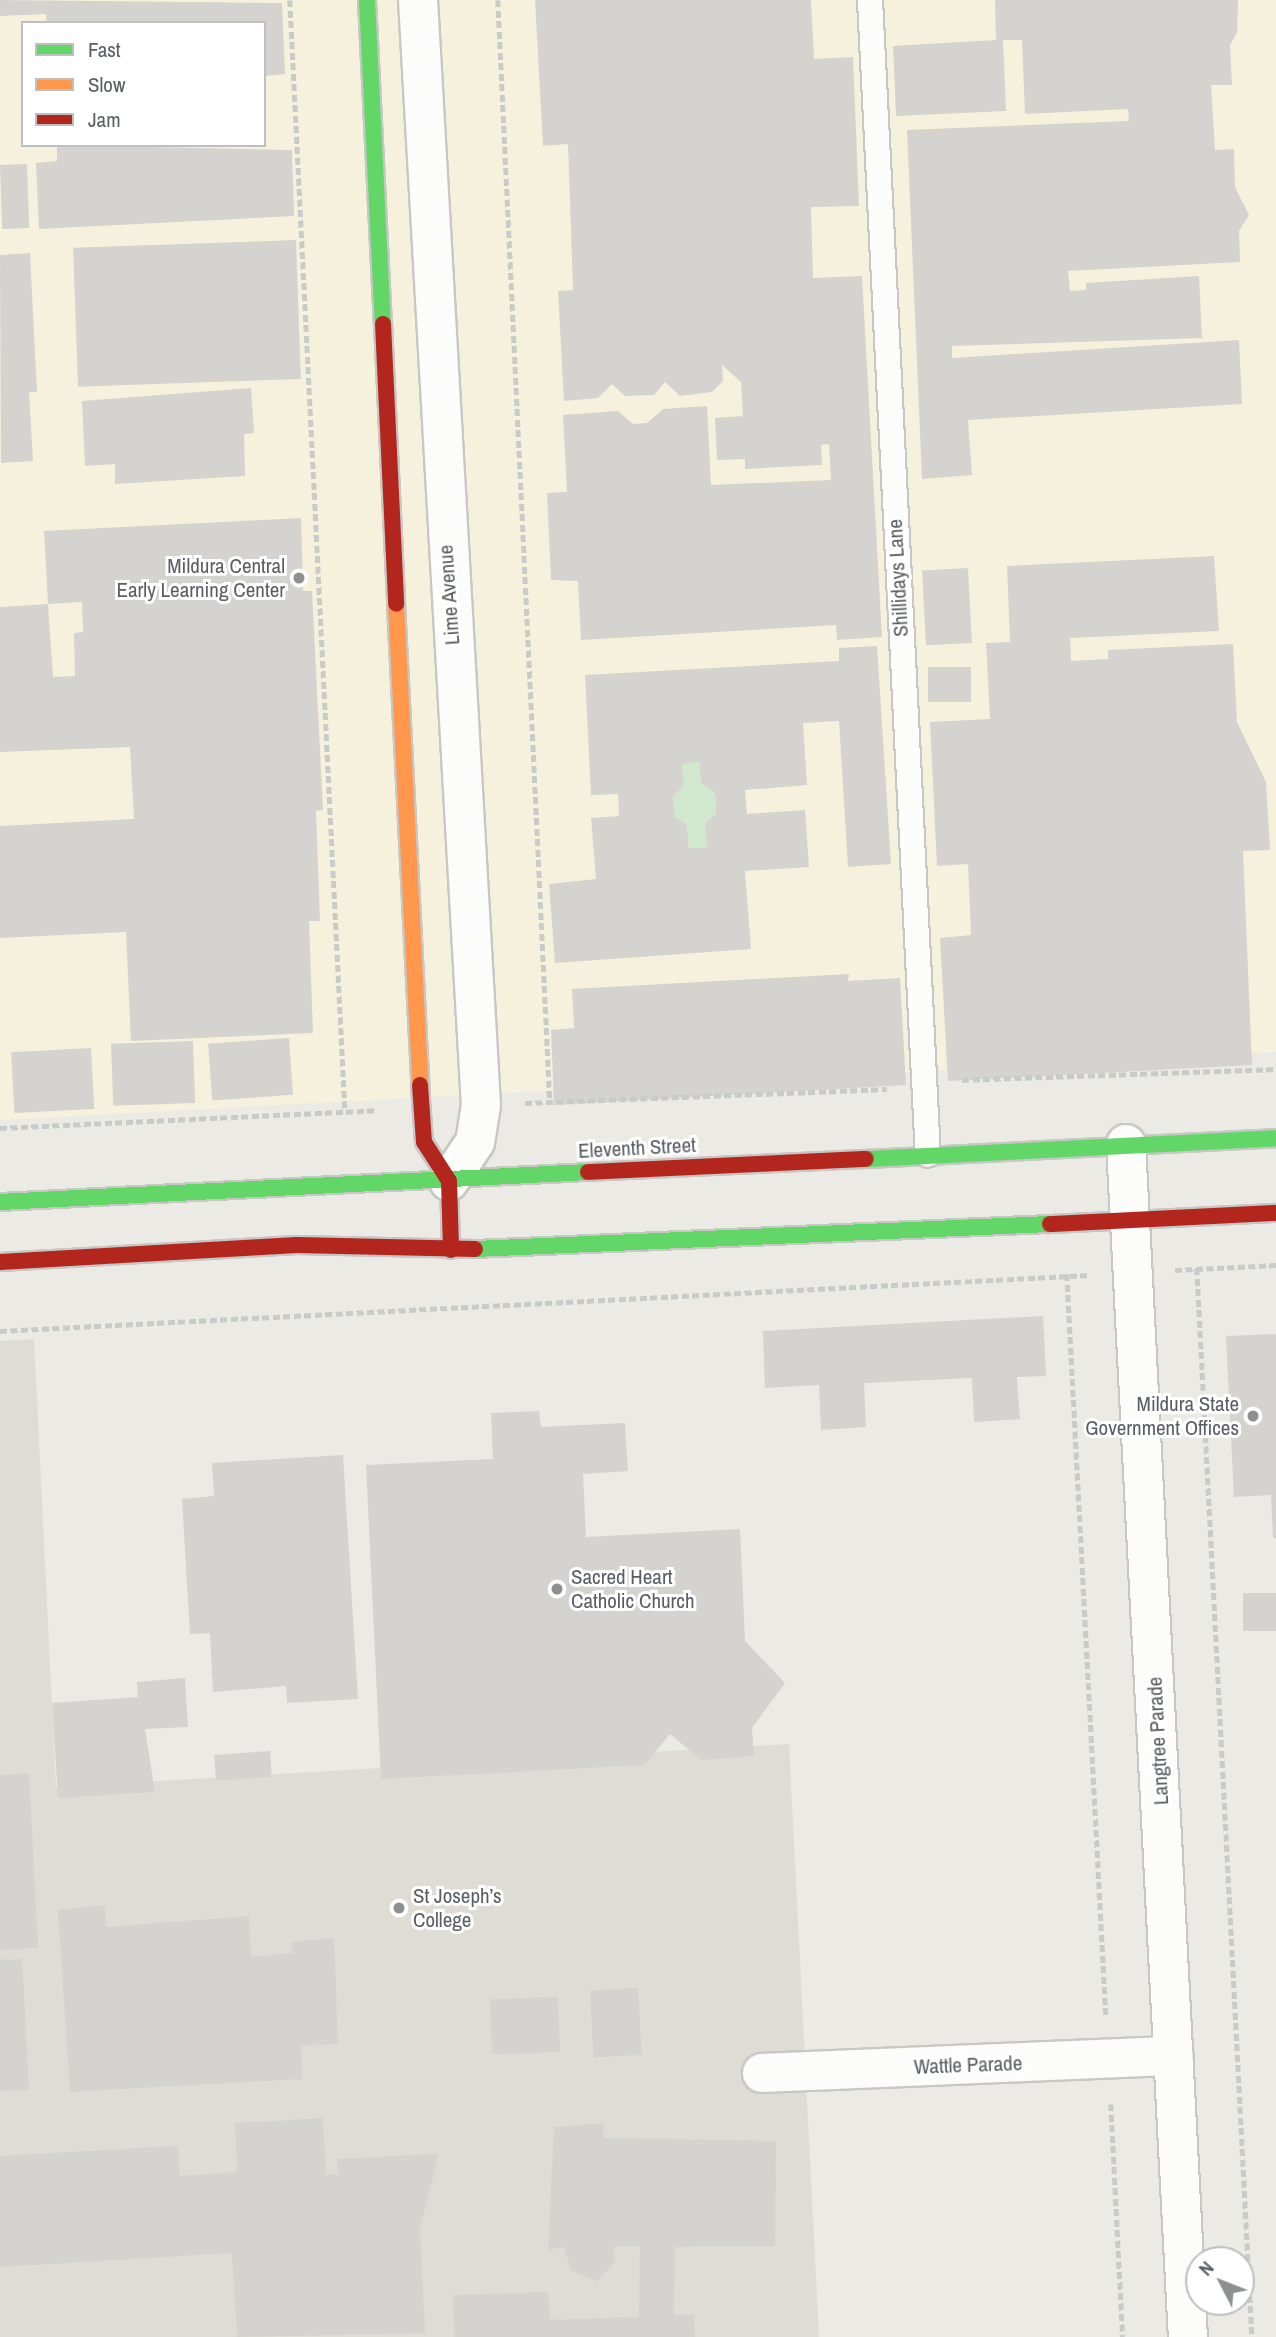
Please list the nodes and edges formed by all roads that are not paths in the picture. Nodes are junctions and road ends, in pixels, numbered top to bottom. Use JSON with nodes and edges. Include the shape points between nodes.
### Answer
{"nodes":[{"id":1,"x":367,"y":0,"type":"edge"},
{"id":2,"x":418,"y":0,"type":"edge"},
{"id":3,"x":870,"y":0,"type":"edge"},
{"id":4,"x":1276,"y":1138,"type":"edge"},
{"id":5,"x":1126,"y":1144,"type":"junction"},
{"id":6,"x":928,"y":1155,"type":"junction"},
{"id":7,"x":449,"y":1181,"type":"junction"},
{"id":8,"x":0,"y":1202,"type":"edge"},
{"id":9,"x":1276,"y":1213,"type":"edge"},
{"id":10,"x":1131,"y":1221,"type":"junction"},
{"id":11,"x":451,"y":1250,"type":"junction"},
{"id":12,"x":0,"y":1262,"type":"edge"},
{"id":13,"x":1174,"y":2056,"type":"junction"},
{"id":14,"x":762,"y":2073,"type":"dead end"},
{"id":15,"x":1188,"y":2337,"type":"edge"}],
"edges":[{"from":1,"to":7,"type":"main road","via":[[421,1108],[424,1142]]},
{"from":2,"to":7,"type":"street","name":"Lime Avenue","via":[[481,1105],[475,1142]]},
{"from":3,"to":6,"type":"lane","name":"Shillidays Lane"},
{"from":4,"to":5,"type":"main road","name":"Eleventh Street"},
{"from":5,"to":6,"type":"main road","name":"Eleventh Street"},
{"from":5,"to":10,"type":"street","name":"Langtree Parade"},
{"from":6,"to":7,"type":"main road","name":"Eleventh Street"},
{"from":7,"to":8,"type":"main road","name":"Eleventh Street"},
{"from":7,"to":11,"type":"main road"},
{"from":9,"to":10,"type":"main road"},
{"from":10,"to":11,"type":"main road"},
{"from":10,"to":13,"type":"street","name":"Langtree Parade"},
{"from":11,"to":12,"type":"main road","via":[[297,1245]]},
{"from":13,"to":14,"type":"street","name":"Wattle Parade"},
{"from":13,"to":15,"type":"street","name":"Langtree Parade"}]}
